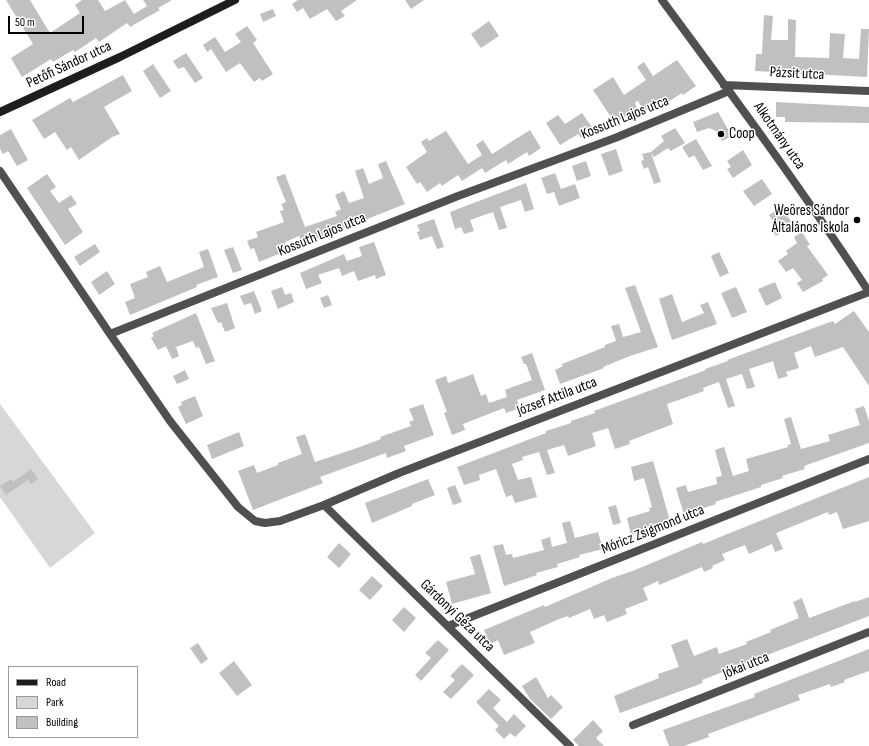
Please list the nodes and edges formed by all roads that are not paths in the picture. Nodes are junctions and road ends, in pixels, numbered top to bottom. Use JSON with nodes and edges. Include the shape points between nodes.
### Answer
{"nodes":[{"id":1,"x":235,"y":0,"type":"edge"},
{"id":2,"x":662,"y":0,"type":"edge"},
{"id":3,"x":727,"y":88,"type":"junction"},
{"id":4,"x":869,"y":91,"type":"edge"},
{"id":5,"x":0,"y":112,"type":"edge"},
{"id":6,"x":0,"y":170,"type":"edge"},
{"id":7,"x":869,"y":292,"type":"edge"},
{"id":8,"x":110,"y":334,"type":"junction"},
{"id":9,"x":869,"y":459,"type":"edge"},
{"id":10,"x":324,"y":505,"type":"junction"},
{"id":11,"x":448,"y":626,"type":"junction"},
{"id":12,"x":869,"y":632,"type":"edge"},
{"id":13,"x":633,"y":725,"type":"dead end"},
{"id":14,"x":570,"y":746,"type":"edge"}],
"edges":[{"from":1,"to":5,"type":"main road","name":"Petőfi Sándor utca"},
{"from":2,"to":3,"type":"street","name":"Alkotmány utca"},
{"from":3,"to":4,"type":"street","name":"Pázsit utca"},
{"from":3,"to":7,"type":"street","name":"Alkotmány utca","via":[[828,229]]},
{"from":3,"to":8,"type":"street","name":"Kossuth Lajos utca","via":[[615,138],[458,196]]},
{"from":6,"to":8,"type":"street"},
{"from":7,"to":10,"type":"street","name":"József Attila utca","via":[[400,473]]},
{"from":8,"to":10,"type":"street","name":"József Attila utca","via":[[170,421],[238,507],[255,520],[265,523],[280,521]]},
{"from":9,"to":11,"type":"street","name":"Móricz Zsigmond utca"},
{"from":10,"to":11,"type":"street","name":"Gárdonyi Géza utca"},
{"from":11,"to":14,"type":"street","name":"Gárdonyi Géza utca"},
{"from":12,"to":13,"type":"street","name":"Jókai utca"}]}
